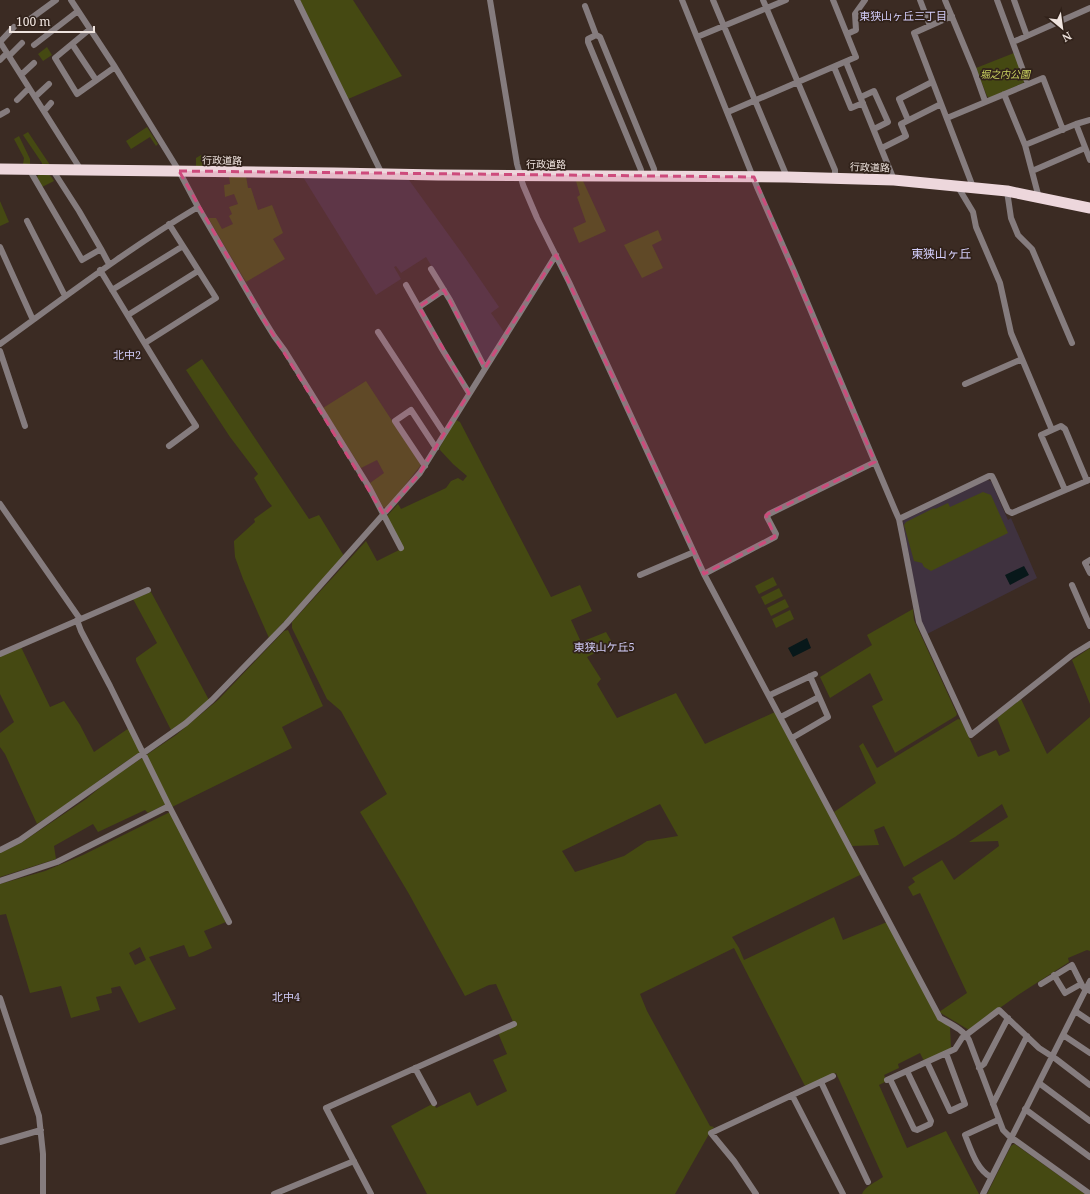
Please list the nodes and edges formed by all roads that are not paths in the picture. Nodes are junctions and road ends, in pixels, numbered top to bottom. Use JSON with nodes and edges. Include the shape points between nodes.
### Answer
{"nodes":[{"id":1,"x":56,"y":0,"type":"edge"},
{"id":2,"x":71,"y":0,"type":"edge"},
{"id":3,"x":297,"y":0,"type":"edge"},
{"id":4,"x":490,"y":0,"type":"edge"},
{"id":5,"x":682,"y":0,"type":"edge"},
{"id":6,"x":713,"y":0,"type":"edge"},
{"id":7,"x":763,"y":0,"type":"edge"},
{"id":8,"x":786,"y":0,"type":"edge"},
{"id":9,"x":833,"y":0,"type":"edge"},
{"id":10,"x":865,"y":0,"type":"edge"},
{"id":11,"x":920,"y":0,"type":"edge"},
{"id":12,"x":945,"y":0,"type":"edge"},
{"id":13,"x":997,"y":0,"type":"edge"},
{"id":14,"x":1014,"y":0,"type":"edge"},
{"id":15,"x":585,"y":6,"type":"dead end"},
{"id":16,"x":1090,"y":8,"type":"edge"},
{"id":17,"x":766,"y":9,"type":"junction"},
{"id":18,"x":78,"y":11,"type":"junction"},
{"id":19,"x":952,"y":16,"type":"junction"},
{"id":20,"x":26,"y":22,"type":"dead end"},
{"id":21,"x":725,"y":26,"type":"junction"},
{"id":22,"x":930,"y":26,"type":"junction"},
{"id":23,"x":14,"y":27,"type":"dead end"},
{"id":24,"x":90,"y":29,"type":"junction"},
{"id":25,"x":847,"y":34,"type":"junction"},
{"id":26,"x":596,"y":35,"type":"junction"},
{"id":27,"x":1027,"y":36,"type":"junction"},
{"id":28,"x":697,"y":38,"type":"junction"},
{"id":29,"x":0,"y":42,"type":"edge"},
{"id":30,"x":1013,"y":42,"type":"junction"},
{"id":31,"x":22,"y":43,"type":"dead end"},
{"id":32,"x":72,"y":44,"type":"junction"},
{"id":33,"x":34,"y":45,"type":"dead end"},
{"id":34,"x":8,"y":55,"type":"junction"},
{"id":35,"x":0,"y":60,"type":"edge"},
{"id":36,"x":846,"y":62,"type":"junction"},
{"id":37,"x":34,"y":63,"type":"dead end"},
{"id":38,"x":115,"y":67,"type":"junction"},
{"id":39,"x":834,"y":67,"type":"junction"},
{"id":40,"x":21,"y":75,"type":"junction"},
{"id":41,"x":96,"y":80,"type":"junction"},
{"id":42,"x":798,"y":82,"type":"junction"},
{"id":43,"x":932,"y":82,"type":"junction"},
{"id":44,"x":49,"y":84,"type":"dead end"},
{"id":45,"x":1028,"y":84,"type":"junction"},
{"id":46,"x":29,"y":88,"type":"junction"},
{"id":47,"x":1004,"y":94,"type":"junction"},
{"id":48,"x":35,"y":98,"type":"junction"},
{"id":49,"x":17,"y":100,"type":"dead end"},
{"id":50,"x":755,"y":100,"type":"junction"},
{"id":51,"x":862,"y":100,"type":"junction"},
{"id":52,"x":985,"y":102,"type":"junction"},
{"id":53,"x":51,"y":103,"type":"dead end"},
{"id":54,"x":941,"y":104,"type":"junction"},
{"id":55,"x":7,"y":111,"type":"dead end"},
{"id":56,"x":44,"y":111,"type":"junction"},
{"id":57,"x":728,"y":112,"type":"junction"},
{"id":58,"x":0,"y":115,"type":"edge"},
{"id":59,"x":947,"y":118,"type":"junction"},
{"id":60,"x":908,"y":120,"type":"junction"},
{"id":61,"x":1090,"y":120,"type":"edge"},
{"id":62,"x":1076,"y":124,"type":"junction"},
{"id":63,"x":874,"y":129,"type":"junction"},
{"id":64,"x":1063,"y":130,"type":"junction"},
{"id":65,"x":1025,"y":145,"type":"junction"},
{"id":66,"x":882,"y":148,"type":"junction"},
{"id":67,"x":1085,"y":148,"type":"junction"},
{"id":68,"x":1090,"y":160,"type":"edge"},
{"id":69,"x":0,"y":168,"type":"edge"},
{"id":70,"x":29,"y":169,"type":"junction"},
{"id":71,"x":52,"y":169,"type":"junction"},
{"id":72,"x":81,"y":170,"type":"junction"},
{"id":73,"x":179,"y":171,"type":"junction"},
{"id":74,"x":1032,"y":171,"type":"junction"},
{"id":75,"x":382,"y":174,"type":"junction"},
{"id":76,"x":520,"y":176,"type":"junction"},
{"id":77,"x":641,"y":176,"type":"junction"},
{"id":78,"x":655,"y":176,"type":"junction"},
{"id":79,"x":754,"y":177,"type":"junction"},
{"id":80,"x":786,"y":177,"type":"junction"},
{"id":81,"x":835,"y":178,"type":"junction"},
{"id":82,"x":894,"y":180,"type":"junction"},
{"id":83,"x":957,"y":186,"type":"junction"},
{"id":84,"x":973,"y":188,"type":"junction"},
{"id":85,"x":1007,"y":191,"type":"junction"},
{"id":86,"x":1039,"y":198,"type":"junction"},
{"id":87,"x":198,"y":207,"type":"junction"},
{"id":88,"x":1090,"y":208,"type":"edge"},
{"id":89,"x":27,"y":221,"type":"dead end"},
{"id":90,"x":169,"y":224,"type":"junction"},
{"id":91,"x":183,"y":246,"type":"junction"},
{"id":92,"x":0,"y":247,"type":"edge"},
{"id":93,"x":101,"y":249,"type":"junction"},
{"id":94,"x":556,"y":255,"type":"junction"},
{"id":95,"x":109,"y":264,"type":"junction"},
{"id":96,"x":431,"y":269,"type":"dead end"},
{"id":97,"x":100,"y":270,"type":"junction"},
{"id":98,"x":198,"y":271,"type":"junction"},
{"id":99,"x":406,"y":285,"type":"dead end"},
{"id":100,"x":112,"y":290,"type":"junction"},
{"id":101,"x":444,"y":290,"type":"junction"},
{"id":102,"x":65,"y":296,"type":"junction"},
{"id":103,"x":419,"y":307,"type":"junction"},
{"id":104,"x":128,"y":315,"type":"junction"},
{"id":105,"x":33,"y":320,"type":"junction"},
{"id":106,"x":378,"y":332,"type":"dead end"},
{"id":107,"x":145,"y":343,"type":"junction"},
{"id":108,"x":1072,"y":343,"type":"dead end"},
{"id":109,"x":0,"y":344,"type":"edge"},
{"id":110,"x":0,"y":351,"type":"edge"},
{"id":111,"x":1022,"y":359,"type":"junction"},
{"id":112,"x":485,"y":368,"type":"junction"},
{"id":113,"x":965,"y":384,"type":"dead end"},
{"id":114,"x":469,"y":393,"type":"junction"},
{"id":115,"x":25,"y":426,"type":"dead end"},
{"id":116,"x":1052,"y":430,"type":"junction"},
{"id":117,"x":444,"y":433,"type":"junction"},
{"id":118,"x":169,"y":446,"type":"dead end"},
{"id":119,"x":436,"y":448,"type":"junction"},
{"id":120,"x":875,"y":462,"type":"junction"},
{"id":121,"x":425,"y":466,"type":"junction"},
{"id":122,"x":1088,"y":480,"type":"edge"},
{"id":123,"x":1065,"y":490,"type":"junction"},
{"id":124,"x":0,"y":504,"type":"edge"},
{"id":125,"x":384,"y":515,"type":"junction"},
{"id":126,"x":898,"y":519,"type":"junction"},
{"id":127,"x":401,"y":548,"type":"dead end"},
{"id":128,"x":694,"y":552,"type":"junction"},
{"id":129,"x":1090,"y":560,"type":"edge"},
{"id":130,"x":1090,"y":573,"type":"edge"},
{"id":131,"x":704,"y":574,"type":"junction"},
{"id":132,"x":640,"y":575,"type":"dead end"},
{"id":133,"x":1072,"y":584,"type":"dead end"},
{"id":134,"x":148,"y":590,"type":"dead end"},
{"id":135,"x":78,"y":620,"type":"junction"},
{"id":136,"x":1090,"y":626,"type":"edge"},
{"id":137,"x":1090,"y":644,"type":"edge"},
{"id":138,"x":0,"y":654,"type":"edge"},
{"id":139,"x":770,"y":696,"type":"junction"},
{"id":140,"x":819,"y":697,"type":"junction"},
{"id":141,"x":781,"y":717,"type":"junction"},
{"id":142,"x":792,"y":738,"type":"junction"},
{"id":143,"x":144,"y":753,"type":"junction"},
{"id":144,"x":169,"y":806,"type":"junction"},
{"id":145,"x":0,"y":850,"type":"edge"},
{"id":146,"x":0,"y":881,"type":"edge"},
{"id":147,"x":229,"y":922,"type":"dead end"},
{"id":148,"x":1054,"y":975,"type":"junction"},
{"id":149,"x":1090,"y":981,"type":"edge"},
{"id":150,"x":1041,"y":984,"type":"dead end"},
{"id":151,"x":1081,"y":984,"type":"junction"},
{"id":152,"x":1088,"y":990,"type":"edge"},
{"id":153,"x":0,"y":998,"type":"edge"},
{"id":154,"x":1075,"y":1011,"type":"junction"},
{"id":155,"x":1008,"y":1018,"type":"junction"},
{"id":156,"x":1090,"y":1021,"type":"edge"},
{"id":157,"x":514,"y":1024,"type":"dead end"},
{"id":158,"x":966,"y":1035,"type":"junction"},
{"id":159,"x":1063,"y":1035,"type":"junction"},
{"id":160,"x":1027,"y":1036,"type":"junction"},
{"id":161,"x":946,"y":1053,"type":"junction"},
{"id":162,"x":1090,"y":1053,"type":"edge"},
{"id":163,"x":1052,"y":1057,"type":"junction"},
{"id":164,"x":926,"y":1062,"type":"junction"},
{"id":165,"x":415,"y":1068,"type":"junction"},
{"id":166,"x":979,"y":1068,"type":"junction"},
{"id":167,"x":907,"y":1071,"type":"junction"},
{"id":168,"x":833,"y":1076,"type":"dead end"},
{"id":169,"x":821,"y":1082,"type":"junction"},
{"id":170,"x":1039,"y":1083,"type":"junction"},
{"id":171,"x":1090,"y":1085,"type":"edge"},
{"id":172,"x":792,"y":1095,"type":"junction"},
{"id":173,"x":434,"y":1103,"type":"dead end"},
{"id":174,"x":993,"y":1104,"type":"junction"},
{"id":175,"x":1025,"y":1109,"type":"junction"},
{"id":176,"x":998,"y":1120,"type":"junction"},
{"id":177,"x":1090,"y":1121,"type":"edge"},
{"id":178,"x":41,"y":1130,"type":"junction"},
{"id":179,"x":1011,"y":1138,"type":"junction"},
{"id":180,"x":0,"y":1142,"type":"edge"},
{"id":181,"x":1090,"y":1157,"type":"edge"},
{"id":182,"x":354,"y":1161,"type":"junction"},
{"id":183,"x":991,"y":1178,"type":"junction"},
{"id":184,"x":868,"y":1182,"type":"dead end"},
{"id":185,"x":1089,"y":1191,"type":"edge"},
{"id":186,"x":842,"y":1193,"type":"edge"},
{"id":187,"x":44,"y":1194,"type":"edge"},
{"id":188,"x":274,"y":1194,"type":"edge"},
{"id":189,"x":371,"y":1194,"type":"edge"},
{"id":190,"x":756,"y":1194,"type":"edge"},
{"id":191,"x":835,"y":1194,"type":"edge"},
{"id":192,"x":983,"y":1194,"type":"edge"}],
"edges":[{"from":1,"to":20,"type":"street"},
{"from":2,"to":18,"type":"street"},
{"from":3,"to":75,"type":"street"},
{"from":4,"to":76,"type":"street"},
{"from":5,"to":28,"type":"street"},
{"from":6,"to":21,"type":"street"},
{"from":7,"to":17,"type":"street"},
{"from":8,"to":17,"type":"street"},
{"from":9,"to":25,"type":"street"},
{"from":10,"to":25,"type":"street","via":[[855,14],[856,30]]},
{"from":11,"to":22,"type":"street"},
{"from":12,"to":19,"type":"street"},
{"from":13,"to":30,"type":"street"},
{"from":14,"to":27,"type":"street"},
{"from":15,"to":26,"type":"street"},
{"from":16,"to":27,"type":"street"},
{"from":17,"to":21,"type":"street"},
{"from":17,"to":42,"type":"street"},
{"from":18,"to":24,"type":"street"},
{"from":18,"to":33,"type":"street"},
{"from":19,"to":22,"type":"street"},
{"from":19,"to":52,"type":"street"},
{"from":21,"to":28,"type":"street"},
{"from":21,"to":50,"type":"street"},
{"from":22,"to":43,"type":"street","via":[[914,33]]},
{"from":23,"to":29,"type":"street"},
{"from":24,"to":32,"type":"street"},
{"from":24,"to":38,"type":"street"},
{"from":25,"to":36,"type":"street","via":[[856,57]]},
{"from":26,"to":77,"type":"street","via":[[589,38],[588,42],[641,170]]},
{"from":26,"to":78,"type":"street","via":[[603,44]]},
{"from":27,"to":30,"type":"street"},
{"from":28,"to":57,"type":"street"},
{"from":29,"to":34,"type":"street"},
{"from":30,"to":45,"type":"street"},
{"from":31,"to":34,"type":"street"},
{"from":32,"to":41,"type":"street"},
{"from":32,"to":41,"type":"street","via":[[55,58],[77,94]]},
{"from":34,"to":35,"type":"street"},
{"from":34,"to":40,"type":"street"},
{"from":36,"to":39,"type":"street"},
{"from":36,"to":51,"type":"street"},
{"from":37,"to":40,"type":"street"},
{"from":38,"to":41,"type":"street"},
{"from":38,"to":73,"type":"street"},
{"from":39,"to":42,"type":"street"},
{"from":39,"to":51,"type":"street","via":[[851,108]]},
{"from":40,"to":46,"type":"street"},
{"from":42,"to":50,"type":"street"},
{"from":42,"to":81,"type":"street","via":[[835,170]]},
{"from":43,"to":54,"type":"street"},
{"from":43,"to":60,"type":"street","via":[[899,98]]},
{"from":44,"to":48,"type":"street"},
{"from":45,"to":47,"type":"street"},
{"from":45,"to":64,"type":"street","via":[[1043,78]]},
{"from":46,"to":48,"type":"street"},
{"from":46,"to":49,"type":"street"},
{"from":47,"to":52,"type":"street"},
{"from":47,"to":65,"type":"street"},
{"from":48,"to":56,"type":"street"},
{"from":50,"to":57,"type":"street"},
{"from":50,"to":80,"type":"street"},
{"from":51,"to":63,"type":"street"},
{"from":51,"to":63,"type":"street","via":[[874,91],[888,122]]},
{"from":52,"to":59,"type":"street"},
{"from":53,"to":56,"type":"street"},
{"from":54,"to":59,"type":"street"},
{"from":54,"to":60,"type":"street"},
{"from":55,"to":58,"type":"street"},
{"from":56,"to":72,"type":"street"},
{"from":57,"to":79,"type":"street"},
{"from":59,"to":84,"type":"street"},
{"from":60,"to":66,"type":"street","via":[[900,124],[906,136]]},
{"from":61,"to":62,"type":"street"},
{"from":62,"to":64,"type":"street"},
{"from":62,"to":67,"type":"street"},
{"from":63,"to":66,"type":"street"},
{"from":64,"to":65,"type":"street"},
{"from":65,"to":74,"type":"street"},
{"from":66,"to":82,"type":"street"},
{"from":67,"to":68,"type":"street"},
{"from":67,"to":74,"type":"street"},
{"from":69,"to":70,"type":"highway","name":"行政道路"},
{"from":70,"to":71,"type":"highway","name":"行政道路"},
{"from":70,"to":93,"type":"street","via":[[82,260]]},
{"from":71,"to":72,"type":"highway","name":"行政道路"},
{"from":71,"to":93,"type":"street"},
{"from":72,"to":73,"type":"highway","name":"行政道路"},
{"from":73,"to":75,"type":"highway","name":"行政道路"},
{"from":73,"to":87,"type":"street"},
{"from":74,"to":86,"type":"street"},
{"from":75,"to":76,"type":"highway","name":"行政道路"},
{"from":76,"to":77,"type":"highway","name":"行政道路"},
{"from":76,"to":94,"type":"street"},
{"from":77,"to":78,"type":"highway","name":"行政道路"},
{"from":78,"to":79,"type":"highway","name":"行政道路"},
{"from":79,"to":80,"type":"highway","name":"行政道路"},
{"from":79,"to":120,"type":"street"},
{"from":80,"to":81,"type":"highway","name":"行政道路"},
{"from":81,"to":82,"type":"highway","name":"行政道路"},
{"from":82,"to":83,"type":"highway","name":"行政道路"},
{"from":83,"to":84,"type":"highway","name":"行政道路"},
{"from":83,"to":111,"type":"street","via":[[973,212],[976,227],[1000,283],[1011,333]]},
{"from":84,"to":85,"type":"highway","name":"行政道路"},
{"from":85,"to":86,"type":"highway","name":"行政道路"},
{"from":85,"to":108,"type":"street","via":[[1011,218],[1018,235],[1032,249]]},
{"from":86,"to":88,"type":"highway","name":"行政道路"},
{"from":87,"to":90,"type":"street"},
{"from":87,"to":125,"type":"street"},
{"from":89,"to":102,"type":"street"},
{"from":90,"to":91,"type":"street"},
{"from":90,"to":95,"type":"street"},
{"from":91,"to":98,"type":"street"},
{"from":91,"to":100,"type":"street"},
{"from":92,"to":105,"type":"street"},
{"from":93,"to":95,"type":"street"},
{"from":94,"to":112,"type":"street"},
{"from":94,"to":128,"type":"street"},
{"from":95,"to":97,"type":"street"},
{"from":96,"to":101,"type":"street"},
{"from":97,"to":100,"type":"street"},
{"from":97,"to":102,"type":"street"},
{"from":98,"to":104,"type":"street"},
{"from":98,"to":107,"type":"street","via":[[216,298]]},
{"from":99,"to":103,"type":"street"},
{"from":100,"to":104,"type":"street"},
{"from":101,"to":103,"type":"street"},
{"from":101,"to":112,"type":"street"},
{"from":102,"to":105,"type":"street"},
{"from":103,"to":114,"type":"street"},
{"from":104,"to":107,"type":"street"},
{"from":105,"to":109,"type":"street"},
{"from":106,"to":117,"type":"street"},
{"from":107,"to":118,"type":"street","via":[[196,426]]},
{"from":110,"to":115,"type":"street"},
{"from":111,"to":113,"type":"street"},
{"from":111,"to":116,"type":"street"},
{"from":112,"to":114,"type":"street"},
{"from":114,"to":117,"type":"street"},
{"from":116,"to":122,"type":"street","via":[[1061,426],[1065,429]]},
{"from":116,"to":123,"type":"street","via":[[1041,435]]},
{"from":117,"to":119,"type":"street"},
{"from":119,"to":121,"type":"street"},
{"from":119,"to":121,"type":"street","via":[[410,410],[395,421]]},
{"from":120,"to":126,"type":"street"},
{"from":120,"to":131,"type":"street","via":[[769,514],[775,538]]},
{"from":121,"to":125,"type":"street"},
{"from":122,"to":123,"type":"street"},
{"from":123,"to":126,"type":"street","via":[[1010,513],[992,476],[989,476]]},
{"from":124,"to":135,"type":"street"},
{"from":125,"to":127,"type":"street"},
{"from":125,"to":143,"type":"street","via":[[286,624],[212,700],[186,723]]},
{"from":126,"to":137,"type":"street","via":[[919,622],[970,735],[1072,655]]},
{"from":128,"to":131,"type":"street"},
{"from":128,"to":132,"type":"street"},
{"from":129,"to":130,"type":"street","via":[[1085,563]]},
{"from":131,"to":139,"type":"street"},
{"from":133,"to":136,"type":"street"},
{"from":134,"to":135,"type":"street"},
{"from":135,"to":138,"type":"street"},
{"from":135,"to":143,"type":"street","via":[[81,631]]},
{"from":139,"to":140,"type":"street","via":[[812,675]]},
{"from":139,"to":141,"type":"street"},
{"from":140,"to":141,"type":"street"},
{"from":140,"to":142,"type":"street","via":[[828,717]]},
{"from":141,"to":142,"type":"street"},
{"from":142,"to":158,"type":"street","via":[[940,1018]]},
{"from":143,"to":144,"type":"street"},
{"from":143,"to":145,"type":"street","via":[[20,840]]},
{"from":144,"to":146,"type":"street","via":[[57,862]]},
{"from":144,"to":147,"type":"street"},
{"from":148,"to":150,"type":"street"},
{"from":148,"to":151,"type":"street","via":[[1065,993]]},
{"from":148,"to":151,"type":"street","via":[[1072,964]]},
{"from":149,"to":152,"type":"street"},
{"from":151,"to":152,"type":"street"},
{"from":152,"to":154,"type":"street"},
{"from":153,"to":178,"type":"street","via":[[39,1116]]},
{"from":154,"to":156,"type":"street"},
{"from":154,"to":159,"type":"street"},
{"from":155,"to":158,"type":"street","via":[[999,1010]]},
{"from":155,"to":160,"type":"street"},
{"from":155,"to":166,"type":"street","via":[[984,1064]]},
{"from":157,"to":165,"type":"street"},
{"from":158,"to":161,"type":"street","via":[[955,1049]]},
{"from":158,"to":166,"type":"street"},
{"from":159,"to":162,"type":"street"},
{"from":159,"to":163,"type":"street"},
{"from":160,"to":163,"type":"street"},
{"from":160,"to":174,"type":"street"},
{"from":161,"to":164,"type":"street"},
{"from":161,"to":164,"type":"street","via":[[965,1104],[950,1111]]},
{"from":163,"to":170,"type":"street"},
{"from":163,"to":171,"type":"street"},
{"from":164,"to":167,"type":"street"},
{"from":165,"to":173,"type":"street"},
{"from":165,"to":182,"type":"street","via":[[326,1108]]},
{"from":166,"to":174,"type":"street"},
{"from":167,"to":167,"type":"street","via":[[889,1079],[914,1129],[917,1130],[931,1121]]},
{"from":168,"to":169,"type":"street"},
{"from":169,"to":172,"type":"street"},
{"from":169,"to":184,"type":"street"},
{"from":170,"to":175,"type":"street"},
{"from":170,"to":177,"type":"street"},
{"from":172,"to":186,"type":"street"},
{"from":172,"to":190,"type":"street","via":[[711,1133]]},
{"from":174,"to":176,"type":"street"},
{"from":175,"to":179,"type":"street"},
{"from":175,"to":181,"type":"street"},
{"from":176,"to":179,"type":"street"},
{"from":176,"to":183,"type":"street","via":[[964,1135],[980,1169]]},
{"from":178,"to":180,"type":"street"},
{"from":178,"to":187,"type":"street"},
{"from":179,"to":183,"type":"street"},
{"from":179,"to":185,"type":"street"},
{"from":182,"to":188,"type":"street"},
{"from":182,"to":189,"type":"street"},
{"from":183,"to":192,"type":"street"},
{"from":186,"to":191,"type":"street"}]}
